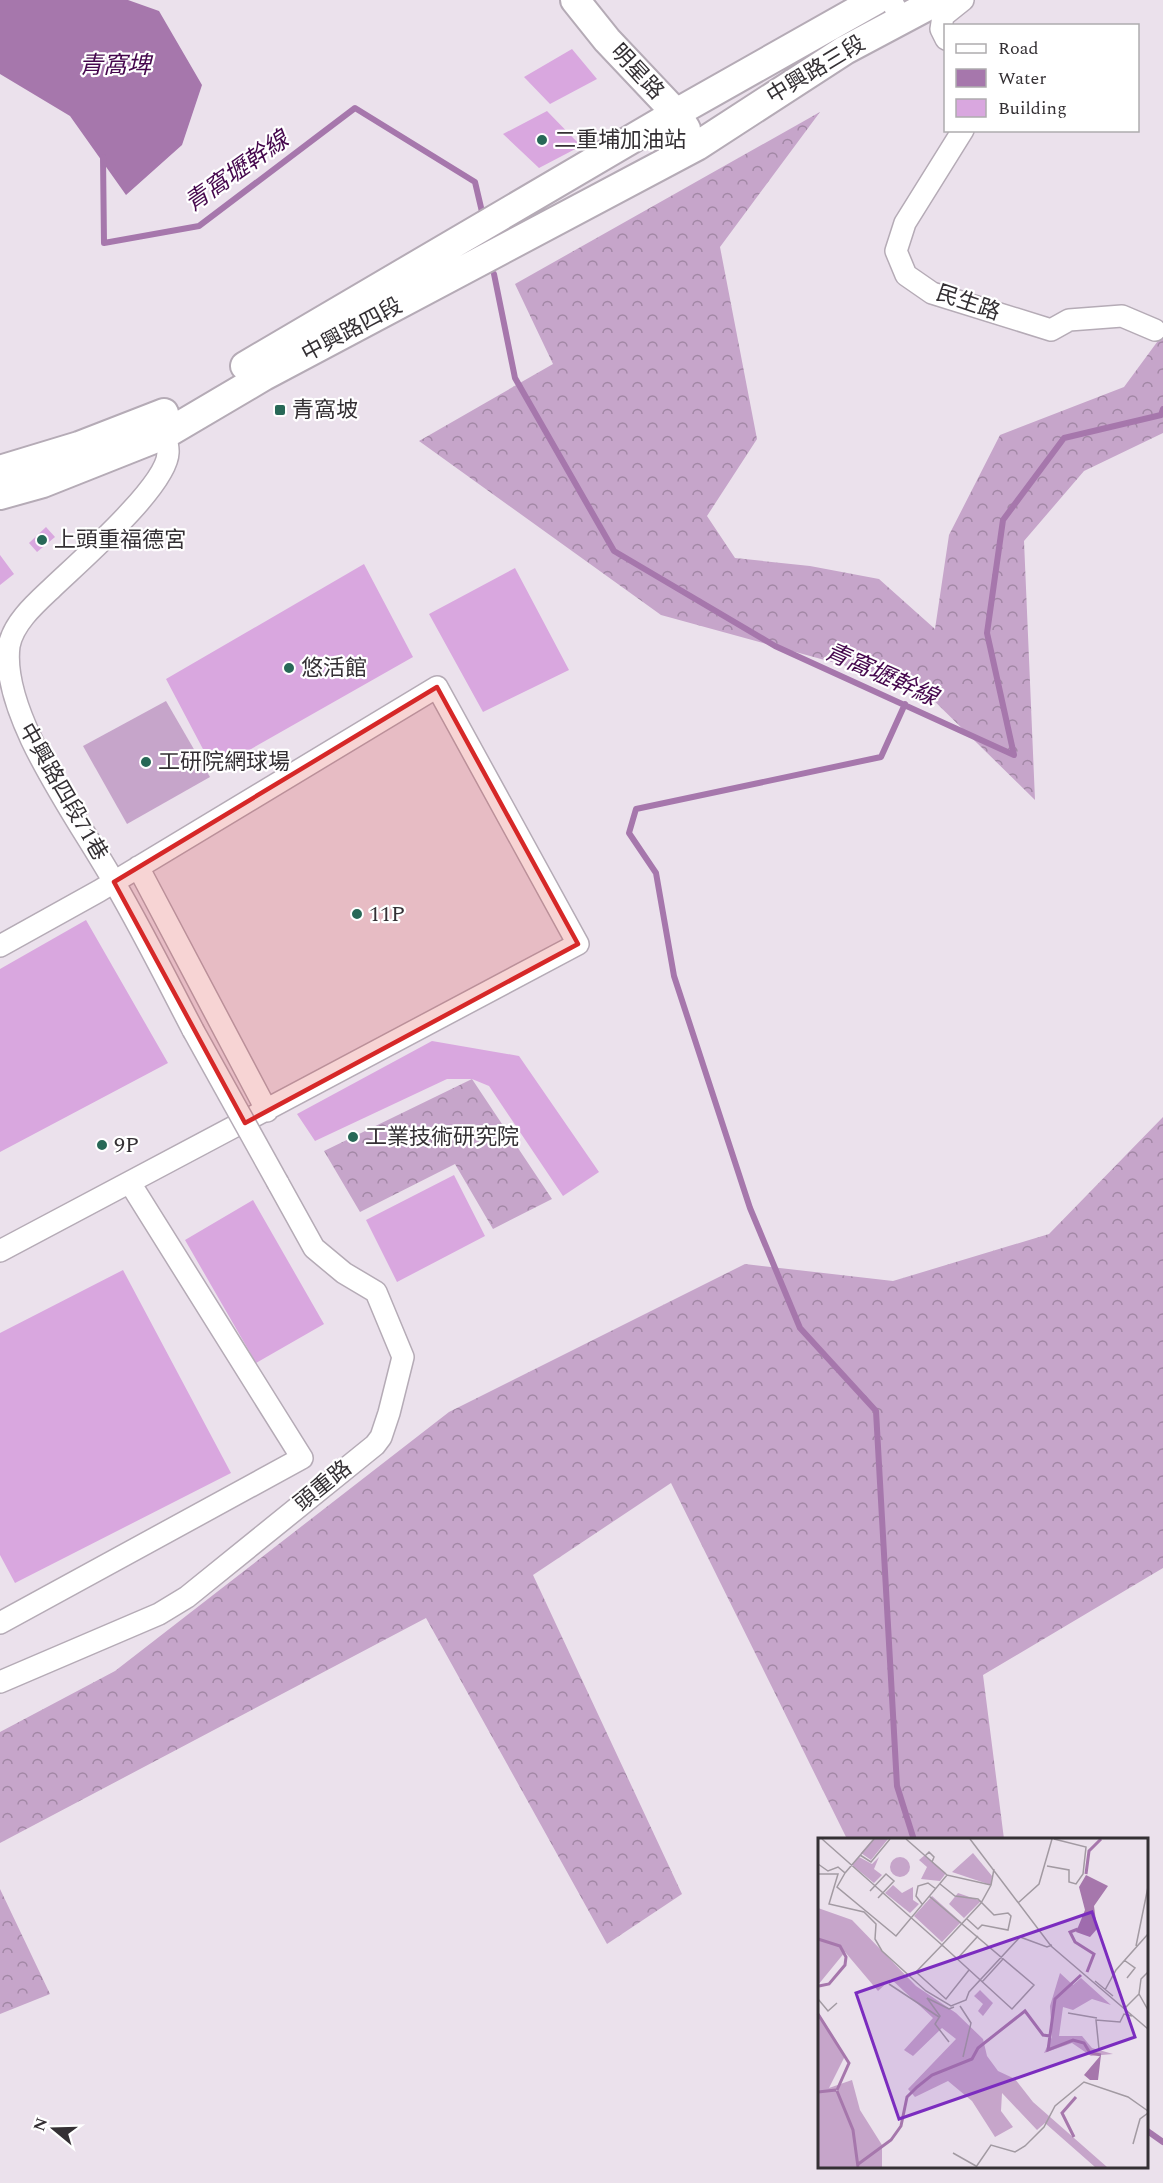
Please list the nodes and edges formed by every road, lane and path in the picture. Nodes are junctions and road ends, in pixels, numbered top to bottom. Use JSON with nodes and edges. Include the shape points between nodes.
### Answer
{"nodes":[{"id":1,"x":575,"y":0,"type":"edge"},
{"id":2,"x":876,"y":0,"type":"edge"},
{"id":3,"x":939,"y":0,"type":"edge"},
{"id":4,"x":963,"y":0,"type":"edge"},
{"id":5,"x":897,"y":11,"type":"edge"},
{"id":6,"x":944,"y":37,"type":"edge"},
{"id":7,"x":676,"y":113,"type":"junction"},
{"id":8,"x":962,"y":132,"type":"edge"},
{"id":9,"x":697,"y":146,"type":"junction"},
{"id":10,"x":1155,"y":330,"type":"dead end"},
{"id":11,"x":160,"y":426,"type":"junction"},
{"id":12,"x":0,"y":470,"type":"edge"},
{"id":13,"x":0,"y":495,"type":"edge"},
{"id":14,"x":138,"y":867,"type":"junction"},
{"id":15,"x":114,"y":882,"type":"junction"},
{"id":16,"x":0,"y":946,"type":"edge"},
{"id":17,"x":267,"y":1111,"type":"junction"},
{"id":18,"x":130,"y":1183,"type":"junction"},
{"id":19,"x":278,"y":1183,"type":"joint"},
{"id":20,"x":1,"y":1248,"type":"edge"},
{"id":21,"x":0,"y":1623,"type":"edge"},
{"id":22,"x":0,"y":1682,"type":"edge"}],
"edges":[{"from":1,"to":7,"type":"main road","name":"明星路"},
{"from":2,"to":7,"type":"main road","name":"中興路三段"},
{"from":3,"to":5,"type":"main road","name":"中興路三段"},
{"from":4,"to":6,"type":"street","via":[[943,16],[940,29]]},
{"from":5,"to":9,"type":"main road","name":"中興路三段","via":[[845,50]]},
{"from":7,"to":9,"type":"main road","name":"明星路"},
{"from":7,"to":11,"type":"main road","name":"中興路四段"},
{"from":8,"to":10,"type":"street","name":"民生路","via":[[905,223],[896,251],[906,275],[932,293],[1051,330],[1069,320],[1122,315]]},
{"from":9,"to":11,"type":"main road","name":"中興路四段","via":[[264,376]]},
{"from":11,"to":12,"type":"main road","name":"中興路四段"},
{"from":11,"to":13,"type":"main road","name":"中興路四段","via":[[43,483]]},
{"from":11,"to":15,"type":"street","name":"中興路四段71巷","via":[[169,452],[163,473],[108,534],[28,611],[9,643],[7,672],[28,736]]},
{"from":14,"to":15,"type":"street"},
{"from":14,"to":17,"type":"street"},
{"from":14,"to":17,"type":"street","via":[[437,687],[578,944]]},
{"from":15,"to":16,"type":"street"},
{"from":15,"to":19,"type":"street","name":"中興路四段71巷","bridge":true},
{"from":17,"to":18,"type":"street"},
{"from":18,"to":20,"type":"street"},
{"from":18,"to":21,"type":"street","via":[[302,1458]]},
{"from":19,"to":22,"type":"street","name":"頭重路","via":[[314,1248],[344,1273],[376,1292],[403,1357],[381,1437],[187,1597],[159,1614]]}]}
